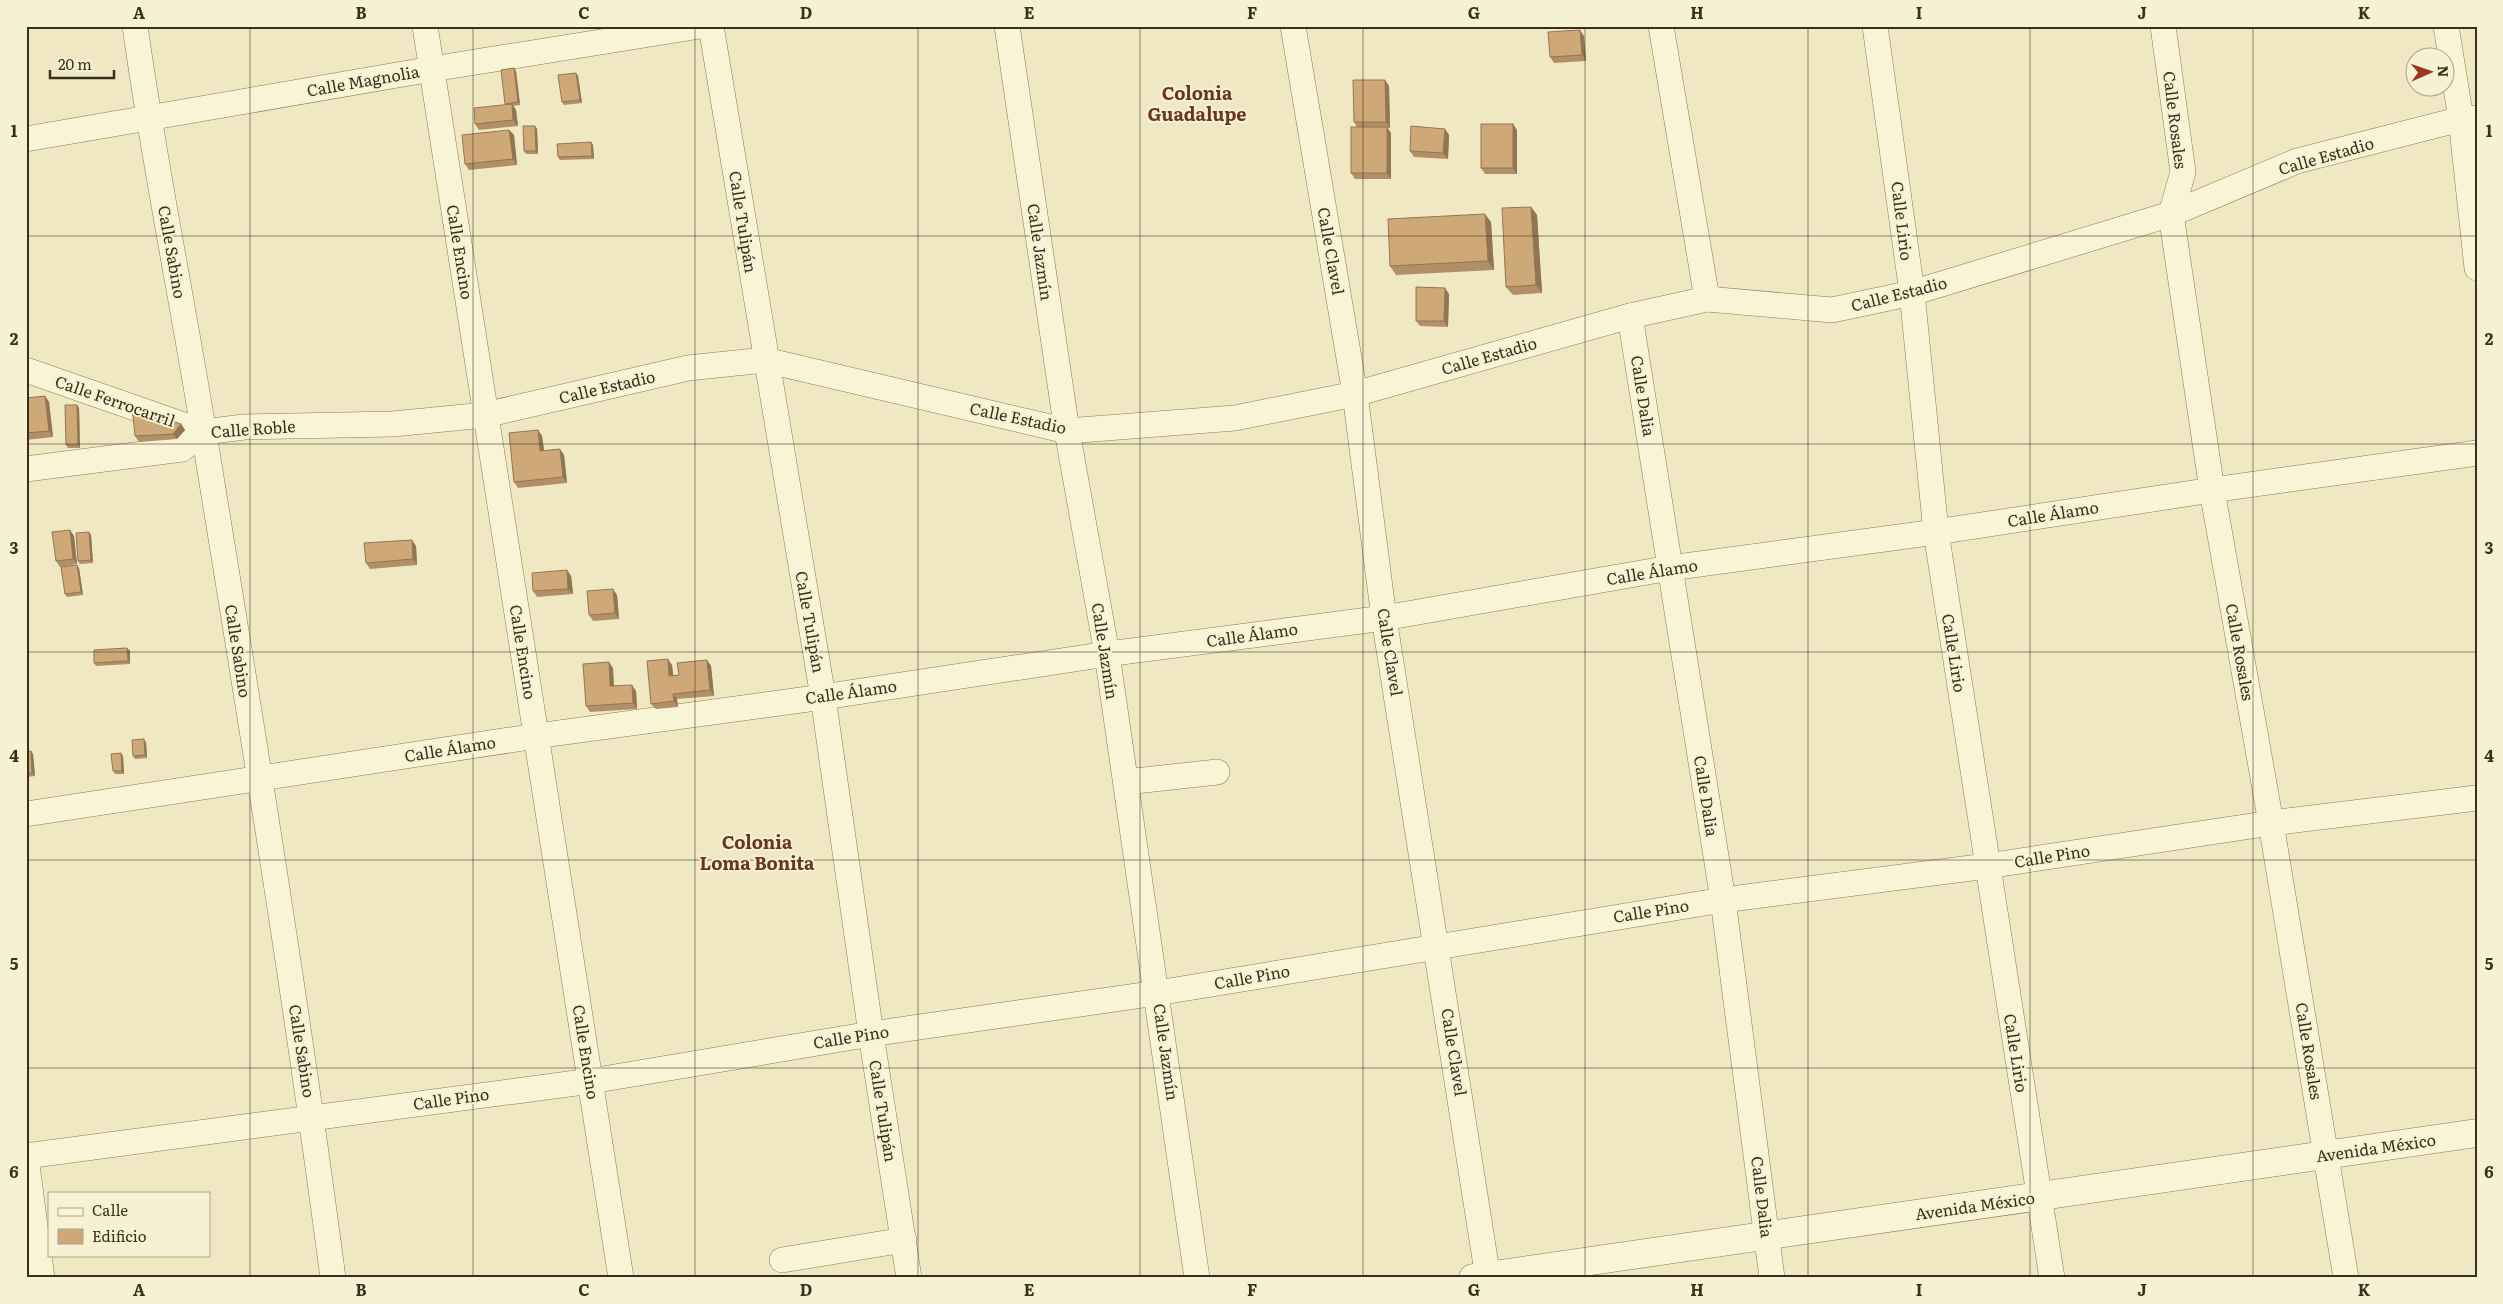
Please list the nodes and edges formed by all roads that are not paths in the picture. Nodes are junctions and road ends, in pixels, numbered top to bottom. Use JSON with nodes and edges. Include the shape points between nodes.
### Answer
{"nodes":[{"id":1,"x":135,"y":26,"type":"edge"},
{"id":2,"x":425,"y":26,"type":"edge"},
{"id":3,"x":700,"y":26,"type":"edge"},
{"id":4,"x":712,"y":26,"type":"edge"},
{"id":5,"x":1007,"y":26,"type":"edge"},
{"id":6,"x":1293,"y":26,"type":"edge"},
{"id":7,"x":1661,"y":26,"type":"edge"},
{"id":8,"x":1875,"y":26,"type":"edge"},
{"id":9,"x":2163,"y":26,"type":"edge"},
{"id":10,"x":2446,"y":26,"type":"edge"},
{"id":11,"x":432,"y":69,"type":"junction"},
{"id":12,"x":148,"y":117,"type":"junction"},
{"id":13,"x":2469,"y":119,"type":"edge"},
{"id":14,"x":26,"y":139,"type":"edge"},
{"id":15,"x":2171,"y":214,"type":"junction"},
{"id":16,"x":2477,"y":268,"type":"edge"},
{"id":17,"x":1912,"y":293,"type":"junction"},
{"id":18,"x":1707,"y":299,"type":"junction"},
{"id":19,"x":1630,"y":316,"type":"junction"},
{"id":20,"x":765,"y":360,"type":"junction"},
{"id":21,"x":26,"y":370,"type":"edge"},
{"id":22,"x":1355,"y":394,"type":"junction"},
{"id":23,"x":485,"y":415,"type":"junction"},
{"id":24,"x":1067,"y":431,"type":"junction"},
{"id":25,"x":204,"y":432,"type":"junction"},
{"id":26,"x":2477,"y":453,"type":"edge"},
{"id":27,"x":26,"y":469,"type":"edge"},
{"id":28,"x":2212,"y":490,"type":"junction"},
{"id":29,"x":1936,"y":532,"type":"junction"},
{"id":30,"x":1670,"y":568,"type":"junction"},
{"id":31,"x":1384,"y":618,"type":"junction"},
{"id":32,"x":1107,"y":654,"type":"junction"},
{"id":33,"x":823,"y":697,"type":"junction"},
{"id":34,"x":536,"y":736,"type":"junction"},
{"id":35,"x":1216,"y":772,"type":"dead end"},
{"id":36,"x":258,"y":780,"type":"junction"},
{"id":37,"x":1126,"y":782,"type":"junction"},
{"id":38,"x":2477,"y":798,"type":"edge"},
{"id":39,"x":26,"y":814,"type":"edge"},
{"id":40,"x":2271,"y":823,"type":"junction"},
{"id":41,"x":1987,"y":866,"type":"junction"},
{"id":42,"x":1723,"y":900,"type":"junction"},
{"id":43,"x":1437,"y":945,"type":"junction"},
{"id":44,"x":1157,"y":993,"type":"junction"},
{"id":45,"x":871,"y":1034,"type":"junction"},
{"id":46,"x":591,"y":1081,"type":"junction"},
{"id":47,"x":312,"y":1118,"type":"junction"},
{"id":48,"x":2477,"y":1133,"type":"edge"},
{"id":49,"x":2326,"y":1155,"type":"junction"},
{"id":50,"x":26,"y":1157,"type":"edge"},
{"id":51,"x":2039,"y":1197,"type":"junction"},
{"id":52,"x":1766,"y":1236,"type":"junction"},
{"id":53,"x":904,"y":1240,"type":"junction"},
{"id":54,"x":782,"y":1260,"type":"dead end"},
{"id":55,"x":1483,"y":1277,"type":"edge"},
{"id":56,"x":42,"y":1278,"type":"edge"},
{"id":57,"x":333,"y":1278,"type":"edge"},
{"id":58,"x":621,"y":1278,"type":"edge"},
{"id":59,"x":909,"y":1278,"type":"edge"},
{"id":60,"x":1197,"y":1278,"type":"edge"},
{"id":61,"x":1772,"y":1278,"type":"edge"},
{"id":62,"x":2052,"y":1278,"type":"edge"},
{"id":63,"x":2346,"y":1278,"type":"edge"}],
"edges":[{"from":1,"to":12,"type":"street","name":"Calle Sabino"},
{"from":2,"to":11,"type":"street","name":"Calle Encino"},
{"from":3,"to":11,"type":"street","name":"Calle Magnolia"},
{"from":4,"to":20,"type":"street","name":"Calle Tulipán"},
{"from":5,"to":24,"type":"street","name":"Calle Jazmín"},
{"from":6,"to":22,"type":"street","name":"Calle Clavel"},
{"from":7,"to":18,"type":"street"},
{"from":8,"to":17,"type":"street","name":"Calle Lirio"},
{"from":9,"to":15,"type":"street","name":"Calle Rosales","via":[[2183,172]]},
{"from":10,"to":13,"type":"street"},
{"from":11,"to":12,"type":"street","name":"Calle Magnolia"},
{"from":11,"to":23,"type":"street","name":"Calle Encino"},
{"from":12,"to":14,"type":"street","name":"Calle Magnolia"},
{"from":12,"to":25,"type":"street","name":"Calle Sabino"},
{"from":13,"to":15,"type":"street","name":"Calle Estadio","via":[[2297,161]]},
{"from":13,"to":16,"type":"street"},
{"from":15,"to":17,"type":"street","name":"Calle Estadio"},
{"from":15,"to":28,"type":"street","name":"Calle Rosales"},
{"from":17,"to":18,"type":"street","name":"Calle Estadio","via":[[1832,310]]},
{"from":17,"to":29,"type":"street","name":"Calle Lirio"},
{"from":18,"to":19,"type":"street","name":"Calle Estadio"},
{"from":19,"to":22,"type":"street","name":"Calle Estadio"},
{"from":19,"to":30,"type":"street","name":"Calle Dalia"},
{"from":20,"to":23,"type":"street","name":"Calle Estadio","via":[[688,368]]},
{"from":20,"to":24,"type":"street","name":"Calle Estadio"},
{"from":20,"to":33,"type":"street","name":"Calle Tulipán"},
{"from":21,"to":25,"type":"street","name":"Calle Ferrocarril"},
{"from":22,"to":24,"type":"street","name":"Calle Estadio","via":[[1235,418]]},
{"from":22,"to":31,"type":"street","name":"Calle Clavel"},
{"from":23,"to":25,"type":"street","name":"Calle Roble","via":[[393,424],[244,427]]},
{"from":23,"to":34,"type":"street","name":"Calle Encino"},
{"from":24,"to":32,"type":"street","name":"Calle Jazmín"},
{"from":25,"to":27,"type":"street","name":"Calle Roble","via":[[182,448]]},
{"from":25,"to":36,"type":"street","name":"Calle Sabino"},
{"from":26,"to":28,"type":"street","name":"Calle Álamo"},
{"from":28,"to":29,"type":"street","name":"Calle Álamo"},
{"from":28,"to":40,"type":"street","name":"Calle Rosales"},
{"from":29,"to":30,"type":"street","name":"Calle Álamo"},
{"from":29,"to":41,"type":"street","name":"Calle Lirio"},
{"from":30,"to":31,"type":"street","name":"Calle Álamo"},
{"from":30,"to":42,"type":"street","name":"Calle Dalia"},
{"from":31,"to":32,"type":"street","name":"Calle Álamo"},
{"from":31,"to":43,"type":"street","name":"Calle Clavel"},
{"from":32,"to":33,"type":"street","name":"Calle Álamo"},
{"from":32,"to":37,"type":"street","name":"Calle Jazmín"},
{"from":33,"to":34,"type":"street","name":"Calle Álamo"},
{"from":33,"to":45,"type":"street","name":"Calle Tulipán"},
{"from":34,"to":36,"type":"street","name":"Calle Álamo"},
{"from":34,"to":46,"type":"street","name":"Calle Encino"},
{"from":35,"to":37,"type":"street"},
{"from":36,"to":39,"type":"street","name":"Calle Álamo"},
{"from":36,"to":47,"type":"street","name":"Calle Sabino"},
{"from":37,"to":44,"type":"street","name":"Calle Jazmín"},
{"from":38,"to":40,"type":"street","name":"Calle Pino"},
{"from":40,"to":41,"type":"street","name":"Calle Pino"},
{"from":40,"to":49,"type":"street","name":"Calle Rosales"},
{"from":41,"to":42,"type":"street","name":"Calle Pino"},
{"from":41,"to":51,"type":"street","name":"Calle Lirio"},
{"from":42,"to":43,"type":"street","name":"Calle Pino"},
{"from":42,"to":52,"type":"street","name":"Calle Dalia"},
{"from":43,"to":44,"type":"street","name":"Calle Pino"},
{"from":43,"to":55,"type":"street","name":"Calle Clavel"},
{"from":44,"to":45,"type":"street","name":"Calle Pino"},
{"from":44,"to":60,"type":"street","name":"Calle Jazmín"},
{"from":45,"to":46,"type":"street","name":"Calle Pino"},
{"from":45,"to":53,"type":"street","name":"Calle Tulipán"},
{"from":46,"to":47,"type":"street","name":"Calle Pino"},
{"from":46,"to":58,"type":"street","name":"Calle Encino"},
{"from":47,"to":50,"type":"street","name":"Calle Pino"},
{"from":47,"to":57,"type":"street","name":"Calle Sabino"},
{"from":48,"to":49,"type":"street","name":"Avenida México"},
{"from":49,"to":51,"type":"street","name":"Avenida México"},
{"from":49,"to":63,"type":"street","name":"Calle Rosales"},
{"from":50,"to":56,"type":"street"},
{"from":51,"to":52,"type":"street","name":"Avenida México"},
{"from":51,"to":62,"type":"street","name":"Calle Lirio"},
{"from":52,"to":55,"type":"street","name":"Avenida México"},
{"from":52,"to":61,"type":"street","name":"Calle Dalia"},
{"from":53,"to":54,"type":"street"},
{"from":53,"to":59,"type":"street","name":"Calle Tulipán"}]}
